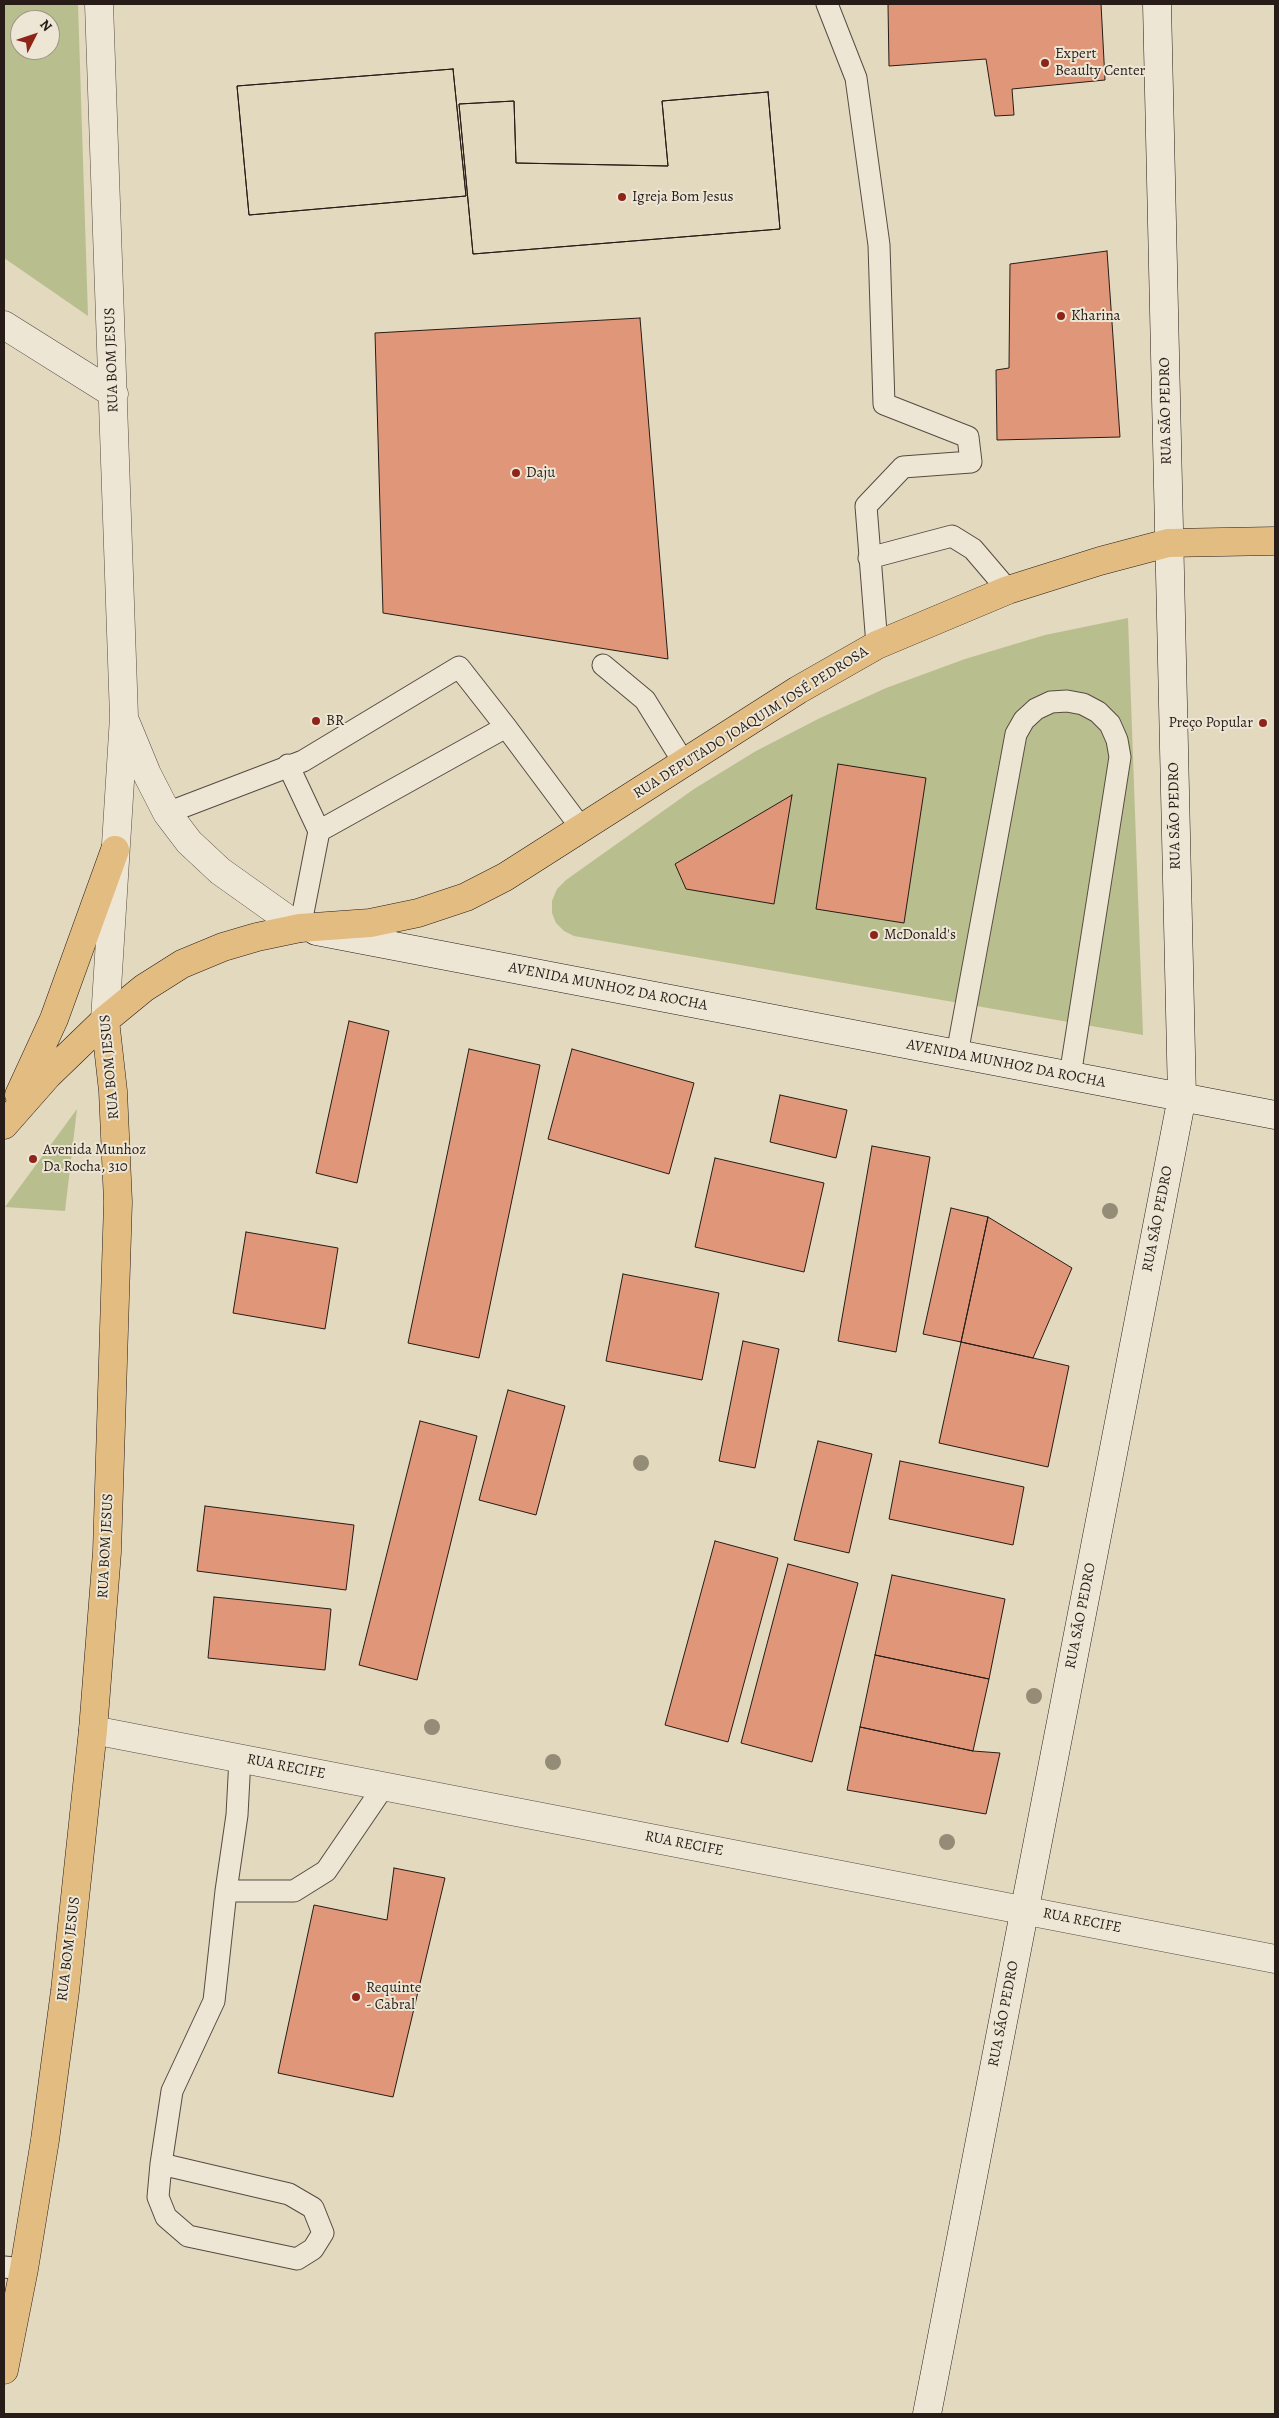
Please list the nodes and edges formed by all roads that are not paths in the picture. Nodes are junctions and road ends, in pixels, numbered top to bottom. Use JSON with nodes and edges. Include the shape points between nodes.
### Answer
{"nodes":[{"id":1,"x":99,"y":4,"type":"edge"},
{"id":2,"x":827,"y":4,"type":"edge"},
{"id":3,"x":1157,"y":4,"type":"edge"},
{"id":4,"x":4,"y":325,"type":"edge"},
{"id":5,"x":114,"y":394,"type":"junction"},
{"id":6,"x":1275,"y":541,"type":"edge"},
{"id":7,"x":1168,"y":543,"type":"junction"},
{"id":8,"x":869,"y":558,"type":"junction"},
{"id":9,"x":1008,"y":590,"type":"junction"},
{"id":10,"x":877,"y":645,"type":"junction"},
{"id":11,"x":603,"y":665,"type":"dead end"},
{"id":12,"x":124,"y":717,"type":"junction"},
{"id":13,"x":506,"y":727,"type":"junction"},
{"id":14,"x":684,"y":763,"type":"junction"},
{"id":15,"x":288,"y":766,"type":"junction"},
{"id":16,"x":167,"y":813,"type":"junction"},
{"id":17,"x":582,"y":829,"type":"junction"},
{"id":18,"x":319,"y":831,"type":"junction"},
{"id":19,"x":115,"y":850,"type":"junction"},
{"id":20,"x":300,"y":928,"type":"junction"},
{"id":21,"x":105,"y":1020,"type":"junction"},
{"id":22,"x":957,"y":1054,"type":"junction"},
{"id":23,"x":1070,"y":1076,"type":"junction"},
{"id":24,"x":1182,"y":1097,"type":"junction"},
{"id":25,"x":1275,"y":1115,"type":"edge"},
{"id":26,"x":5,"y":1124,"type":"edge"},
{"id":27,"x":93,"y":1730,"type":"junction"},
{"id":28,"x":240,"y":1758,"type":"junction"},
{"id":29,"x":384,"y":1786,"type":"junction"},
{"id":30,"x":226,"y":1891,"type":"junction"},
{"id":31,"x":1024,"y":1910,"type":"junction"},
{"id":32,"x":1275,"y":1959,"type":"edge"},
{"id":33,"x":161,"y":2164,"type":"junction"},
{"id":34,"x":14,"y":2268,"type":"edge"},
{"id":35,"x":4,"y":2370,"type":"edge"},
{"id":36,"x":927,"y":2414,"type":"edge"}],
"edges":[{"from":1,"to":5,"type":"main road","name":"RUA BOM JESUS"},
{"from":2,"to":8,"type":"lane","via":[[856,78],[879,245],[884,404],[968,436],[971,462],[903,467],[866,506]]},
{"from":3,"to":7,"type":"main road","name":"RUA SÃO PEDRO"},
{"from":4,"to":5,"type":"main road"},
{"from":5,"to":12,"type":"main road","name":"RUA BOM JESUS"},
{"from":6,"to":7,"type":"main road","name":"RUA DEPUTADO JOAQUIM JOSÉ PEDROSA"},
{"from":7,"to":9,"type":"main road","name":"RUA DEPUTADO JOAQUIM JOSÉ PEDROSA"},
{"from":7,"to":24,"type":"main road","name":"RUA SÃO PEDRO"},
{"from":8,"to":9,"type":"lane","via":[[952,536],[973,549]]},
{"from":8,"to":10,"type":"lane"},
{"from":9,"to":10,"type":"main road","name":"RUA DEPUTADO JOAQUIM JOSÉ PEDROSA"},
{"from":10,"to":14,"type":"main road","name":"RUA DEPUTADO JOAQUIM JOSÉ PEDROSA","via":[[798,690]]},
{"from":11,"to":14,"type":"lane","via":[[645,700]]},
{"from":12,"to":16,"type":"main road","name":"RUA BOM JESUS"},
{"from":12,"to":19,"type":"main road","name":"RUA BOM JESUS"},
{"from":13,"to":15,"type":"lane","via":[[459,667],[303,761]]},
{"from":13,"to":17,"type":"lane"},
{"from":13,"to":18,"type":"lane"},
{"from":14,"to":17,"type":"main road","name":"RUA DEPUTADO JOAQUIM JOSÉ PEDROSA"},
{"from":15,"to":16,"type":"lane"},
{"from":15,"to":18,"type":"lane"},
{"from":16,"to":20,"type":"main road","name":"RUA BOM JESUS","via":[[189,842],[220,871]]},
{"from":17,"to":20,"type":"main road","name":"RUA DEPUTADO JOAQUIM JOSÉ PEDROSA","via":[[505,877],[466,897],[418,914],[370,923]]},
{"from":18,"to":20,"type":"lane"},
{"from":19,"to":21,"type":"main road","name":"RUA BOM JESUS"},
{"from":19,"to":26,"type":"main road","via":[[54,1019]]},
{"from":20,"to":21,"type":"main road","name":"AVENIDA MUNHOZ DA ROCHA","via":[[223,947],[182,964],[144,988]]},
{"from":20,"to":22,"type":"main road","name":"AVENIDA MUNHOZ DA ROCHA"},
{"from":21,"to":26,"type":"main road","name":"AVENIDA MUNHOZ DA ROCHA","via":[[48,1075]]},
{"from":21,"to":27,"type":"main road","name":"RUA BOM JESUS","via":[[114,1099],[118,1202],[107,1543]]},
{"from":22,"to":23,"type":"main road","name":"AVENIDA MUNHOZ DA ROCHA"},
{"from":22,"to":23,"type":"lane","via":[[1016,734],[1036,709],[1051,702],[1068,701],[1098,712],[1110,724],[1120,757]]},
{"from":23,"to":24,"type":"main road","name":"AVENIDA MUNHOZ DA ROCHA"},
{"from":24,"to":25,"type":"main road","name":"AVENIDA MUNHOZ DA ROCHA"},
{"from":24,"to":31,"type":"main road","name":"RUA SÃO PEDRO"},
{"from":27,"to":28,"type":"main road","name":"RUA RECIFE"},
{"from":27,"to":34,"type":"main road","name":"RUA BOM JESUS","via":[[65,1991],[45,2140]]},
{"from":28,"to":29,"type":"main road","name":"RUA RECIFE"},
{"from":28,"to":30,"type":"lane","via":[[237,1814]]},
{"from":29,"to":30,"type":"lane","via":[[326,1871],[294,1891]]},
{"from":29,"to":31,"type":"main road","name":"RUA RECIFE"},
{"from":30,"to":33,"type":"lane","via":[[214,2001],[172,2091]]},
{"from":31,"to":32,"type":"main road","name":"RUA RECIFE"},
{"from":31,"to":36,"type":"main road","name":"RUA SÃO PEDRO"},
{"from":33,"to":33,"type":"lane","via":[[160,2204],[166,2217],[188,2236],[297,2259],[314,2249],[323,2233],[313,2208],[289,2194]]},
{"from":34,"to":35,"type":"main road","name":"RUA BOM JESUS"}]}
